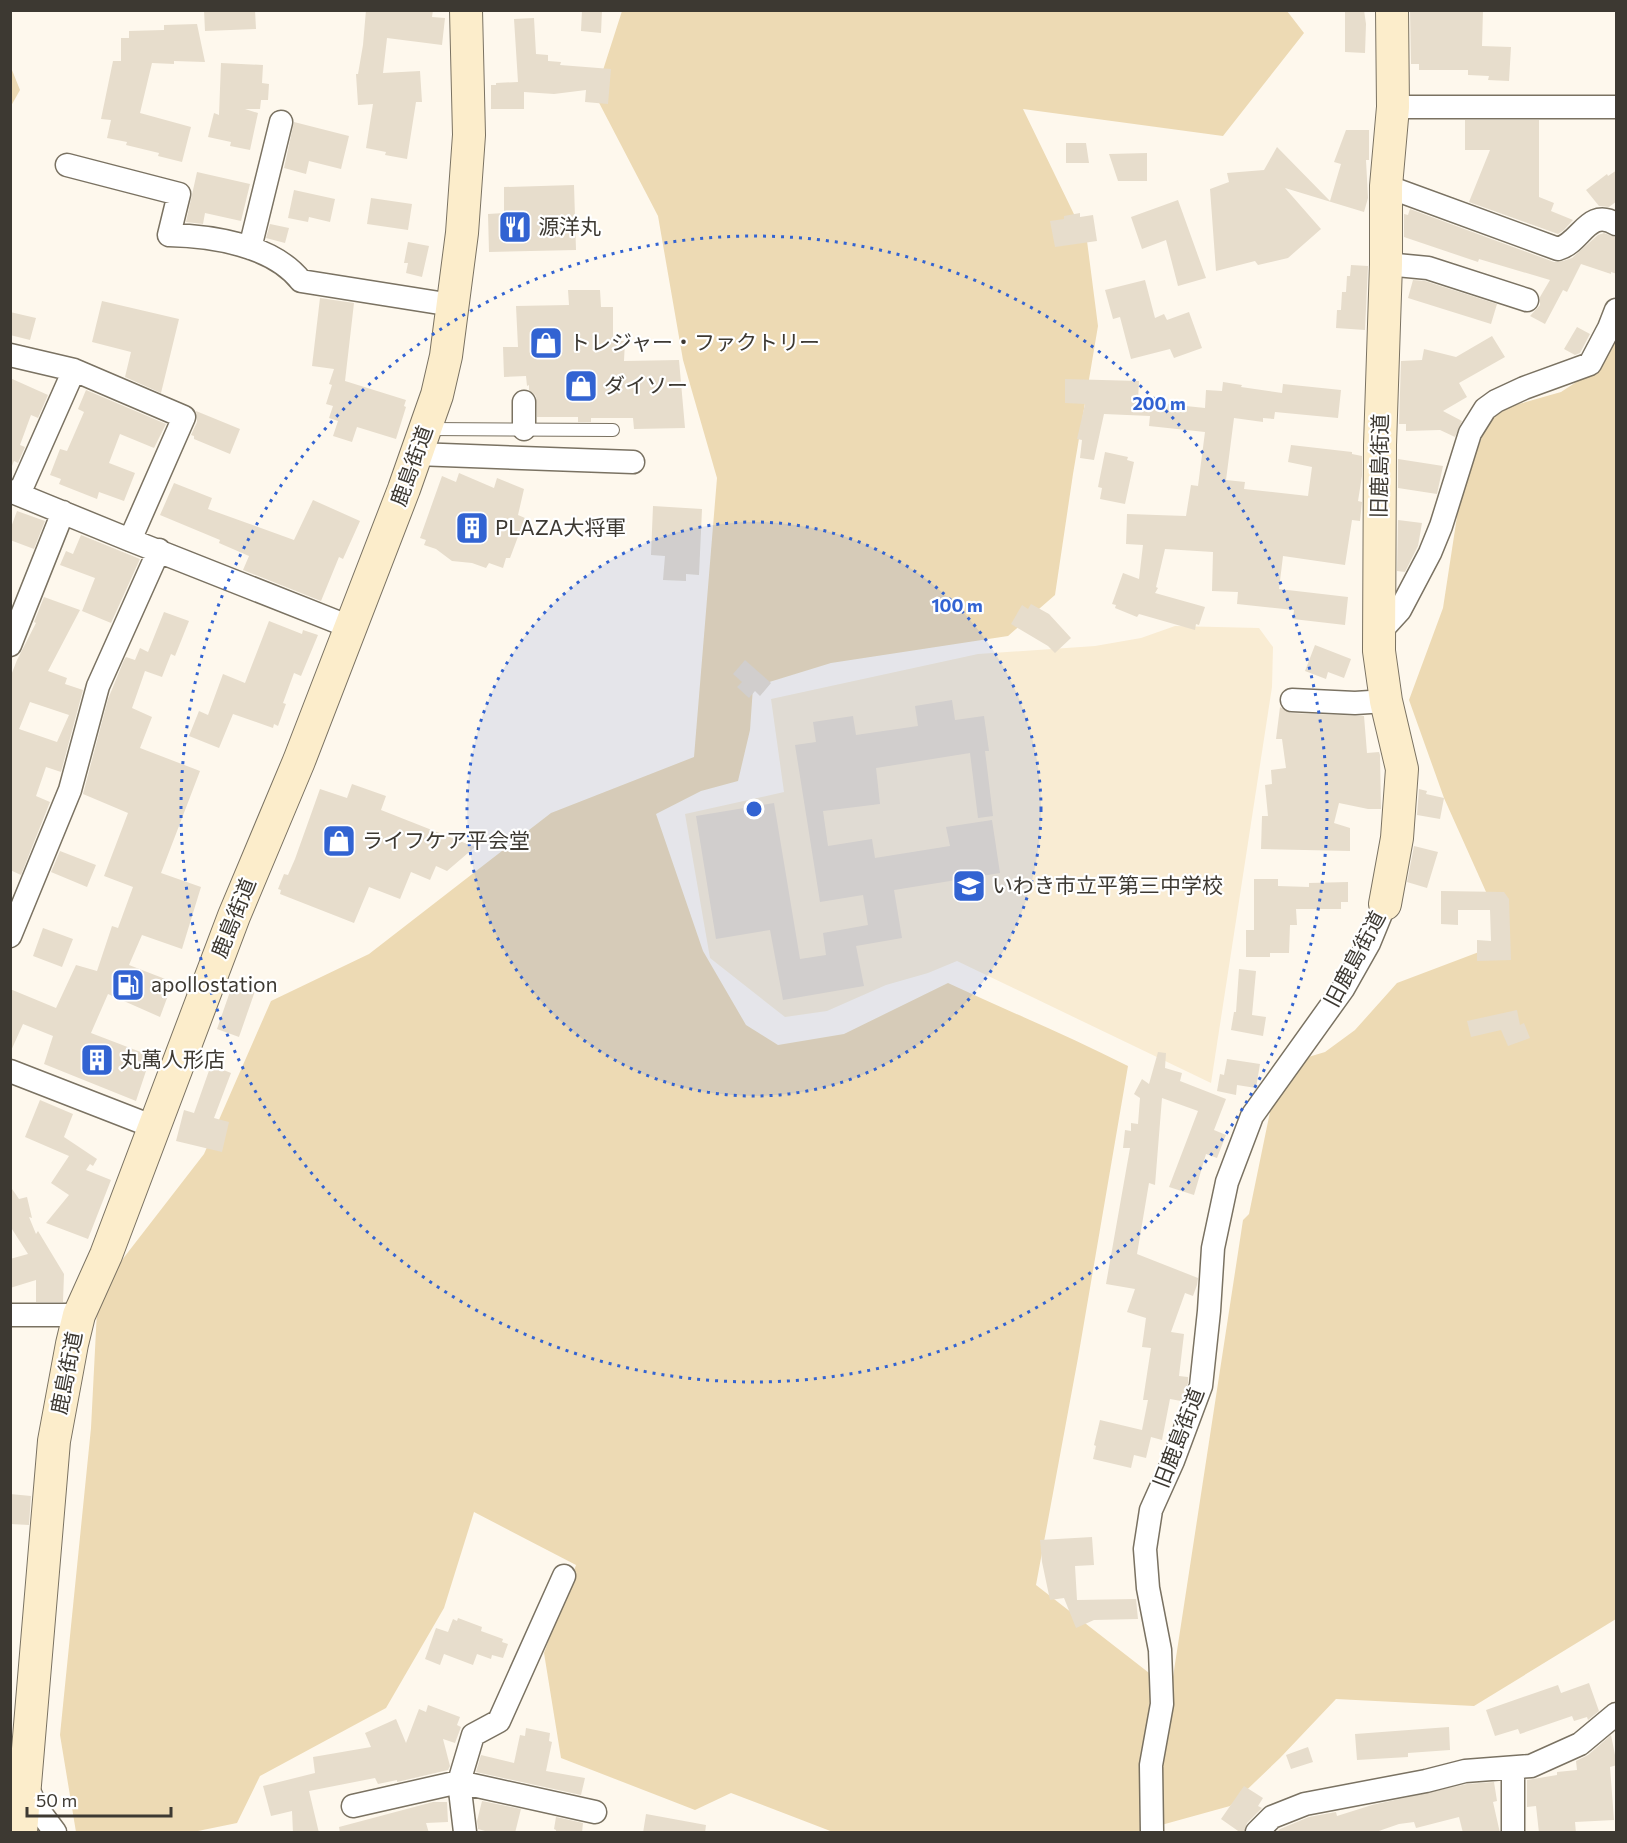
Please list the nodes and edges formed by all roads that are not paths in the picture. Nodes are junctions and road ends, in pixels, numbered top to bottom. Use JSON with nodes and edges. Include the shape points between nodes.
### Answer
{"nodes":[{"id":1,"x":466,"y":10,"type":"edge"},
{"id":2,"x":1392,"y":10,"type":"edge"},
{"id":3,"x":1393,"y":107,"type":"junction"},
{"id":4,"x":1617,"y":107,"type":"edge"},
{"id":5,"x":281,"y":122,"type":"dead end"},
{"id":6,"x":67,"y":165,"type":"dead end"},
{"id":7,"x":1386,"y":186,"type":"junction"},
{"id":8,"x":1617,"y":224,"type":"edge"},
{"id":9,"x":250,"y":248,"type":"junction"},
{"id":10,"x":1386,"y":264,"type":"junction"},
{"id":11,"x":1527,"y":300,"type":"dead end"},
{"id":12,"x":452,"y":305,"type":"junction"},
{"id":13,"x":1617,"y":310,"type":"edge"},
{"id":14,"x":10,"y":355,"type":"edge"},
{"id":15,"x":74,"y":370,"type":"junction"},
{"id":16,"x":526,"y":395,"type":"dead end"},
{"id":17,"x":524,"y":429,"type":"junction"},
{"id":18,"x":613,"y":430,"type":"dead end"},
{"id":19,"x":421,"y":441,"type":"junction"},
{"id":20,"x":633,"y":462,"type":"dead end"},
{"id":21,"x":15,"y":492,"type":"edge"},
{"id":22,"x":63,"y":513,"type":"junction"},
{"id":23,"x":130,"y":540,"type":"junction"},
{"id":24,"x":159,"y":550,"type":"junction"},
{"id":25,"x":350,"y":627,"type":"junction"},
{"id":26,"x":1379,"y":633,"type":"junction"},
{"id":27,"x":10,"y":645,"type":"edge"},
{"id":28,"x":1292,"y":700,"type":"dead end"},
{"id":29,"x":1386,"y":701,"type":"junction"},
{"id":30,"x":1385,"y":904,"type":"joint"},
{"id":31,"x":10,"y":936,"type":"edge"},
{"id":32,"x":10,"y":1071,"type":"edge"},
{"id":33,"x":154,"y":1127,"type":"junction"},
{"id":34,"x":10,"y":1315,"type":"edge"},
{"id":35,"x":79,"y":1315,"type":"junction"},
{"id":36,"x":564,"y":1575,"type":"dead end"},
{"id":37,"x":1617,"y":1714,"type":"edge"},
{"id":38,"x":1513,"y":1768,"type":"junction"},
{"id":39,"x":25,"y":1781,"type":"junction"},
{"id":40,"x":459,"y":1782,"type":"junction"},
{"id":41,"x":352,"y":1806,"type":"dead end"},
{"id":42,"x":595,"y":1812,"type":"dead end"},
{"id":43,"x":21,"y":1833,"type":"edge"},
{"id":44,"x":55,"y":1833,"type":"edge"},
{"id":45,"x":465,"y":1833,"type":"edge"},
{"id":46,"x":1152,"y":1833,"type":"edge"},
{"id":47,"x":1257,"y":1833,"type":"edge"},
{"id":48,"x":1513,"y":1833,"type":"edge"}],
"edges":[{"from":1,"to":12,"type":"street","name":"鹿島街道","via":[[470,135]]},
{"from":2,"to":3,"type":"street","name":"旧鹿島街道"},
{"from":3,"to":4,"type":"street"},
{"from":3,"to":7,"type":"street","name":"旧鹿島街道"},
{"from":5,"to":9,"type":"street"},
{"from":6,"to":9,"type":"street","via":[[179,194],[169,236],[212,238]]},
{"from":7,"to":8,"type":"street","via":[[1558,249],[1566,247],[1593,221],[1609,219]]},
{"from":7,"to":10,"type":"street","name":"旧鹿島街道"},
{"from":9,"to":12,"type":"street","via":[[273,258],[301,281]]},
{"from":10,"to":11,"type":"street","via":[[1428,268]]},
{"from":10,"to":26,"type":"street","name":"旧鹿島街道"},
{"from":12,"to":19,"type":"street","name":"鹿島街道","via":[[446,356]]},
{"from":13,"to":26,"type":"street","via":[[1590,364],[1524,388],[1485,409],[1470,433],[1430,553],[1400,610]]},
{"from":14,"to":15,"type":"street"},
{"from":15,"to":21,"type":"street"},
{"from":15,"to":23,"type":"street","via":[[184,417]]},
{"from":16,"to":17,"type":"street"},
{"from":17,"to":18,"type":"lane"},
{"from":17,"to":19,"type":"lane"},
{"from":19,"to":20,"type":"street"},
{"from":19,"to":25,"type":"street","name":"鹿島街道"},
{"from":21,"to":22,"type":"street"},
{"from":22,"to":23,"type":"street"},
{"from":22,"to":27,"type":"street"},
{"from":23,"to":24,"type":"street"},
{"from":24,"to":25,"type":"street"},
{"from":24,"to":31,"type":"street","via":[[98,686],[70,790]]},
{"from":25,"to":33,"type":"street","name":"鹿島街道"},
{"from":26,"to":29,"type":"street","name":"旧鹿島街道"},
{"from":28,"to":29,"type":"street"},
{"from":29,"to":30,"type":"street","name":"旧鹿島街道","via":[[1402,769],[1397,838]]},
{"from":30,"to":46,"type":"street","name":"旧鹿島街道","via":[[1343,989],[1252,1116],[1227,1182],[1213,1248],[1201,1386],[1151,1510],[1145,1550],[1160,1650],[1162,1704],[1151,1765]]},
{"from":32,"to":33,"type":"street"},
{"from":33,"to":35,"type":"street","name":"鹿島街道"},
{"from":34,"to":35,"type":"street"},
{"from":35,"to":39,"type":"street","name":"鹿島街道","via":[[54,1441]]},
{"from":36,"to":40,"type":"street","via":[[500,1721],[473,1735]]},
{"from":37,"to":38,"type":"street","via":[[1580,1744],[1531,1766]]},
{"from":38,"to":47,"type":"street","via":[[1465,1771],[1305,1804],[1272,1817]]},
{"from":38,"to":48,"type":"street"},
{"from":39,"to":43,"type":"street","name":"鹿島街道"},
{"from":39,"to":44,"type":"street","via":[[37,1808]]},
{"from":40,"to":41,"type":"street"},
{"from":40,"to":42,"type":"street"},
{"from":40,"to":45,"type":"street"}]}
